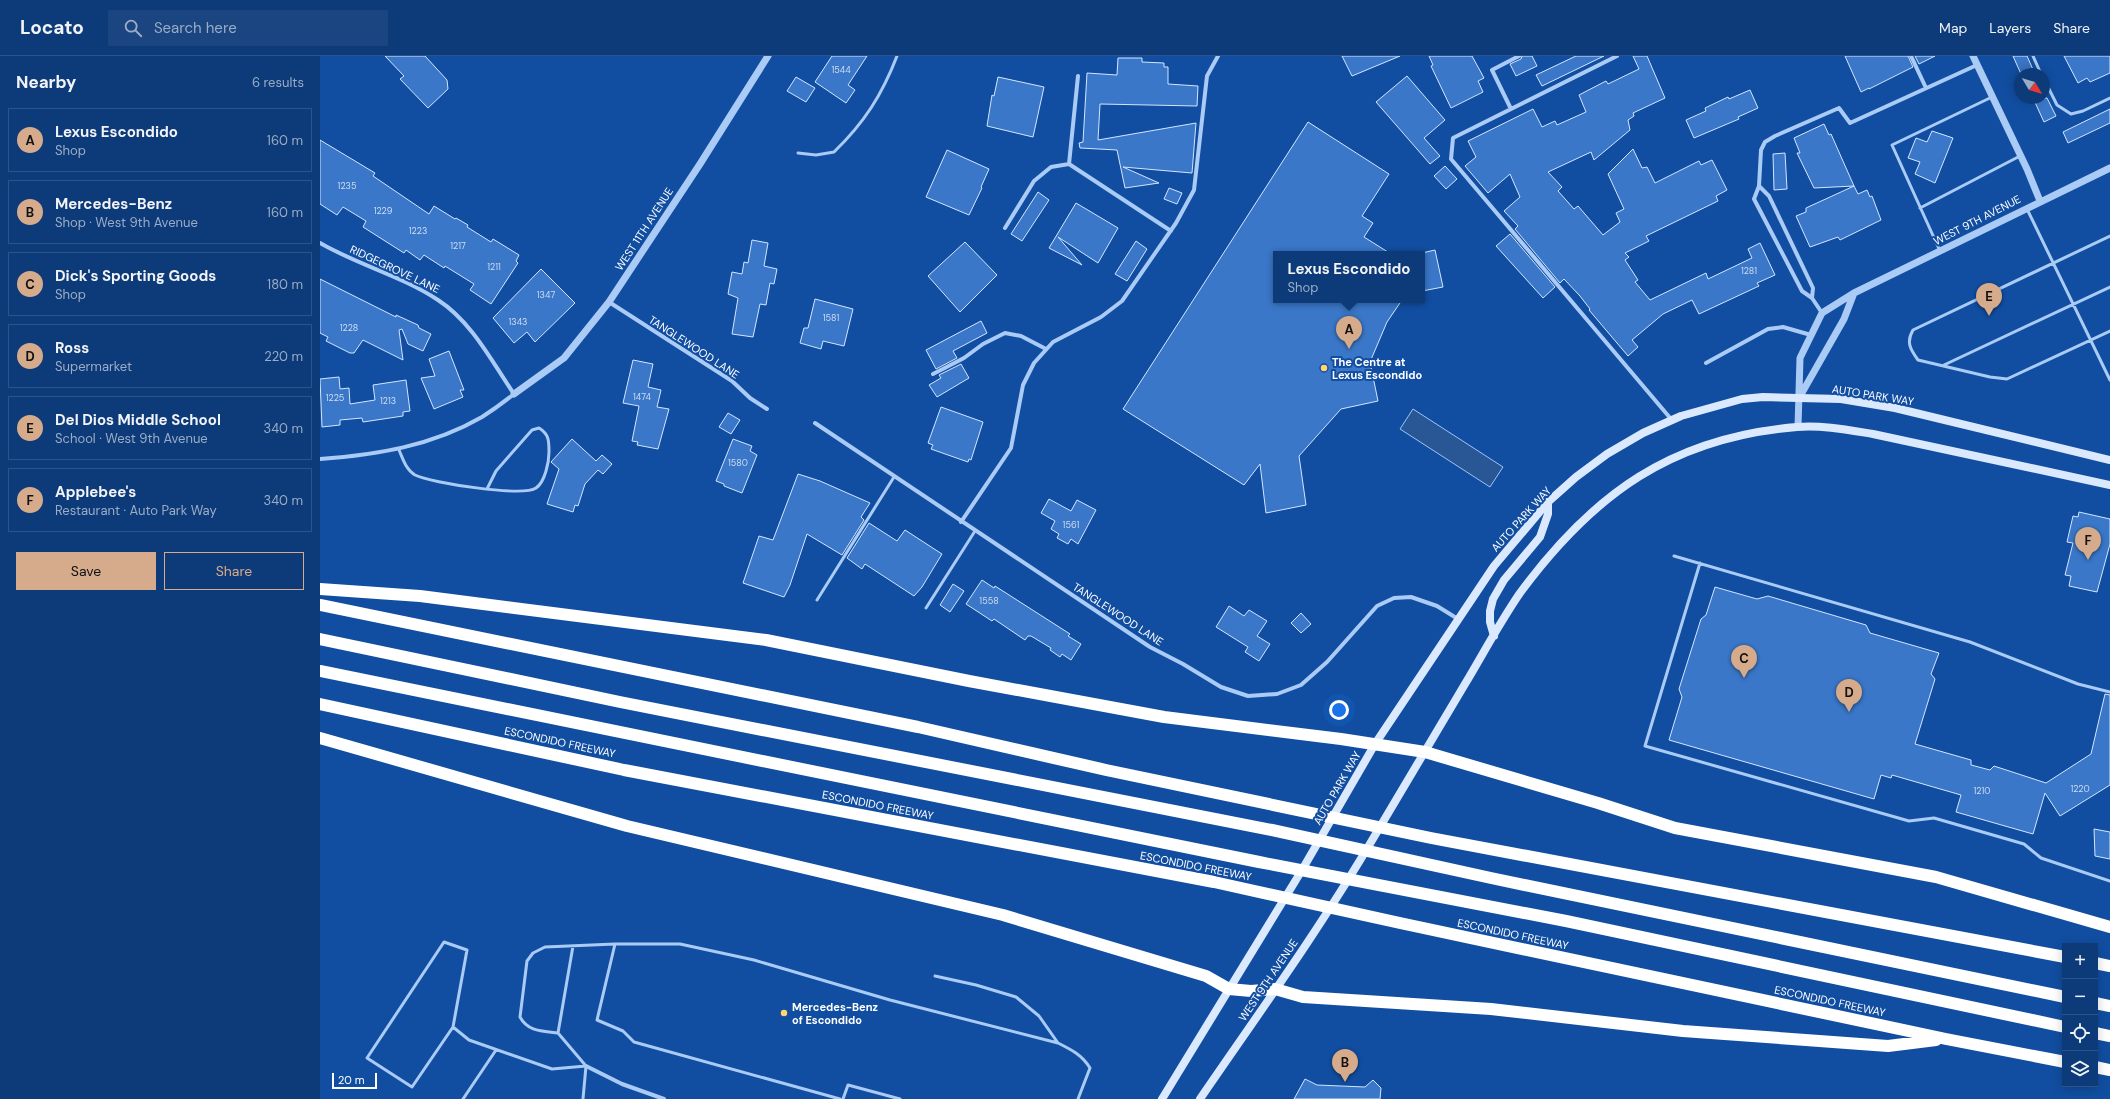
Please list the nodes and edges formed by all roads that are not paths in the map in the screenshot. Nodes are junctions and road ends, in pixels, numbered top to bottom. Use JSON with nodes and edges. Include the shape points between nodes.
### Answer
{"nodes":[{"id":1,"x":768,"y":56,"type":"edge"},
{"id":2,"x":897,"y":56,"type":"edge"},
{"id":3,"x":1218,"y":56,"type":"edge"},
{"id":4,"x":1519,"y":56,"type":"edge"},
{"id":5,"x":1617,"y":56,"type":"edge"},
{"id":6,"x":1911,"y":56,"type":"edge"},
{"id":7,"x":1973,"y":56,"type":"edge"},
{"id":8,"x":2033,"y":56,"type":"edge"},
{"id":9,"x":1977,"y":65,"type":"junction"},
{"id":10,"x":2039,"y":68,"type":"edge"},
{"id":11,"x":1078,"y":76,"type":"dead end"},
{"id":12,"x":1926,"y":88,"type":"junction"},
{"id":13,"x":2050,"y":91,"type":"edge"},
{"id":14,"x":1993,"y":97,"type":"junction"},
{"id":15,"x":2110,"y":98,"type":"edge"},
{"id":16,"x":1511,"y":109,"type":"junction"},
{"id":17,"x":798,"y":153,"type":"dead end"},
{"id":18,"x":2021,"y":155,"type":"junction"},
{"id":19,"x":1069,"y":164,"type":"junction"},
{"id":20,"x":2110,"y":168,"type":"edge"},
{"id":21,"x":1759,"y":186,"type":"junction"},
{"id":22,"x":2040,"y":201,"type":"junction"},
{"id":23,"x":1920,"y":208,"type":"junction"},
{"id":24,"x":2027,"y":208,"type":"junction"},
{"id":25,"x":1005,"y":228,"type":"dead end"},
{"id":26,"x":1170,"y":231,"type":"junction"},
{"id":27,"x":2110,"y":236,"type":"edge"},
{"id":28,"x":320,"y":244,"type":"edge"},
{"id":29,"x":1940,"y":251,"type":"junction"},
{"id":30,"x":2053,"y":263,"type":"junction"},
{"id":31,"x":2110,"y":287,"type":"edge"},
{"id":32,"x":1854,"y":293,"type":"junction"},
{"id":33,"x":1812,"y":298,"type":"junction"},
{"id":34,"x":609,"y":302,"type":"junction"},
{"id":35,"x":2073,"y":304,"type":"junction"},
{"id":36,"x":1822,"y":314,"type":"junction"},
{"id":37,"x":2110,"y":331,"type":"edge"},
{"id":38,"x":1812,"y":335,"type":"junction"},
{"id":39,"x":2091,"y":340,"type":"junction"},
{"id":40,"x":1046,"y":349,"type":"junction"},
{"id":41,"x":1706,"y":363,"type":"dead end"},
{"id":42,"x":1944,"y":365,"type":"junction"},
{"id":43,"x":933,"y":374,"type":"dead end"},
{"id":44,"x":2110,"y":380,"type":"edge"},
{"id":45,"x":514,"y":394,"type":"junction"},
{"id":46,"x":1799,"y":398,"type":"junction"},
{"id":47,"x":767,"y":409,"type":"dead end"},
{"id":48,"x":1671,"y":419,"type":"junction"},
{"id":49,"x":815,"y":423,"type":"dead end"},
{"id":50,"x":1798,"y":427,"type":"junction"},
{"id":51,"x":399,"y":450,"type":"junction"},
{"id":52,"x":320,"y":460,"type":"edge"},
{"id":53,"x":2110,"y":460,"type":"edge"},
{"id":54,"x":894,"y":477,"type":"junction"},
{"id":55,"x":2110,"y":485,"type":"edge"},
{"id":56,"x":487,"y":489,"type":"junction"},
{"id":57,"x":1548,"y":502,"type":"junction"},
{"id":58,"x":962,"y":522,"type":"junction"},
{"id":59,"x":975,"y":531,"type":"junction"},
{"id":60,"x":1674,"y":556,"type":"dead end"},
{"id":61,"x":1700,"y":563,"type":"junction"},
{"id":62,"x":320,"y":589,"type":"edge"},
{"id":63,"x":817,"y":600,"type":"dead end"},
{"id":64,"x":320,"y":605,"type":"edge"},
{"id":65,"x":926,"y":608,"type":"dead end"},
{"id":66,"x":1458,"y":620,"type":"junction"},
{"id":67,"x":1494,"y":636,"type":"junction"},
{"id":68,"x":320,"y":639,"type":"edge"},
{"id":69,"x":320,"y":671,"type":"edge"},
{"id":70,"x":2110,"y":692,"type":"edge"},
{"id":71,"x":320,"y":704,"type":"edge"},
{"id":72,"x":320,"y":738,"type":"edge"},
{"id":73,"x":1375,"y":744,"type":"junction"},
{"id":74,"x":1425,"y":752,"type":"junction"},
{"id":75,"x":2110,"y":882,"type":"edge"},
{"id":76,"x":2110,"y":927,"type":"edge"},
{"id":77,"x":615,"y":944,"type":"junction"},
{"id":78,"x":573,"y":946,"type":"junction"},
{"id":79,"x":2062,"y":956,"type":"edge"},
{"id":80,"x":2098,"y":964,"type":"edge"},
{"id":81,"x":2110,"y":966,"type":"edge"},
{"id":82,"x":935,"y":976,"type":"dead end"},
{"id":83,"x":1229,"y":989,"type":"junction"},
{"id":84,"x":1275,"y":989,"type":"junction"},
{"id":85,"x":2062,"y":996,"type":"edge"},
{"id":86,"x":2098,"y":1004,"type":"edge"},
{"id":87,"x":2110,"y":1006,"type":"edge"},
{"id":88,"x":2062,"y":1026,"type":"edge"},
{"id":89,"x":453,"y":1027,"type":"junction"},
{"id":90,"x":558,"y":1033,"type":"junction"},
{"id":91,"x":2098,"y":1034,"type":"edge"},
{"id":92,"x":2110,"y":1036,"type":"edge"},
{"id":93,"x":1946,"y":1039,"type":"junction"},
{"id":94,"x":1058,"y":1043,"type":"junction"},
{"id":95,"x":496,"y":1050,"type":"junction"},
{"id":96,"x":2062,"y":1061,"type":"edge"},
{"id":97,"x":586,"y":1066,"type":"junction"},
{"id":98,"x":2098,"y":1068,"type":"edge"},
{"id":99,"x":2110,"y":1070,"type":"edge"},
{"id":100,"x":463,"y":1099,"type":"edge"},
{"id":101,"x":583,"y":1099,"type":"edge"},
{"id":102,"x":664,"y":1099,"type":"edge"},
{"id":103,"x":840,"y":1099,"type":"edge"},
{"id":104,"x":844,"y":1099,"type":"edge"},
{"id":105,"x":900,"y":1099,"type":"edge"},
{"id":106,"x":1078,"y":1099,"type":"edge"},
{"id":107,"x":1162,"y":1099,"type":"edge"},
{"id":108,"x":1200,"y":1099,"type":"edge"}],
"edges":[{"from":1,"to":34,"type":"street","name":"WEST 11TH AVENUE"},
{"from":2,"to":17,"type":"lane","via":[[888,81],[869,114],[834,152]]},
{"from":3,"to":26,"type":"street","via":[[1207,76],[1194,190]]},
{"from":4,"to":16,"type":"street","via":[[1492,70]]},
{"from":5,"to":16,"type":"street"},
{"from":6,"to":12,"type":"street"},
{"from":7,"to":9,"type":"street"},
{"from":8,"to":10,"type":"lane"},
{"from":9,"to":12,"type":"street"},
{"from":9,"to":14,"type":"street"},
{"from":11,"to":19,"type":"street"},
{"from":12,"to":21,"type":"street","via":[[1850,123],[1839,108],[1775,136],[1765,142],[1761,150]]},
{"from":13,"to":15,"type":"lane","via":[[2057,105],[2071,114]]},
{"from":14,"to":18,"type":"street"},
{"from":14,"to":23,"type":"lane","via":[[1892,145]]},
{"from":16,"to":48,"type":"street","via":[[1453,138],[1451,159]]},
{"from":18,"to":22,"type":"street"},
{"from":18,"to":23,"type":"lane"},
{"from":19,"to":25,"type":"street","via":[[1051,167],[1034,181]]},
{"from":19,"to":26,"type":"street"},
{"from":20,"to":22,"type":"street","name":"WEST 9TH AVENUE"},
{"from":21,"to":33,"type":"street","via":[[1769,196],[1813,288]]},
{"from":21,"to":33,"type":"street","via":[[1754,199],[1802,291]]},
{"from":22,"to":24,"type":"street","name":"WEST 9TH AVENUE"},
{"from":23,"to":29,"type":"lane"},
{"from":24,"to":29,"type":"street","name":"WEST 9TH AVENUE"},
{"from":24,"to":30,"type":"lane"},
{"from":26,"to":40,"type":"street","via":[[1122,301],[1100,317],[1053,342]]},
{"from":27,"to":30,"type":"lane"},
{"from":28,"to":45,"type":"street","name":"RIDGEGROVE LANE","via":[[440,300],[460,318],[478,340]]},
{"from":29,"to":32,"type":"street","name":"WEST 9TH AVENUE"},
{"from":30,"to":35,"type":"lane"},
{"from":30,"to":42,"type":"lane","via":[[1913,330],[1909,337],[1910,349],[1918,360]]},
{"from":31,"to":35,"type":"lane"},
{"from":32,"to":36,"type":"street","name":"WEST 9TH AVENUE"},
{"from":32,"to":46,"type":"street","via":[[1844,319]]},
{"from":33,"to":36,"type":"street"},
{"from":34,"to":45,"type":"street","name":"WEST 11TH AVENUE","via":[[564,358]]},
{"from":34,"to":47,"type":"street","name":"TANGLEWOOD LANE","via":[[732,381],[750,398]]},
{"from":35,"to":39,"type":"lane"},
{"from":35,"to":42,"type":"lane"},
{"from":36,"to":38,"type":"street"},
{"from":37,"to":39,"type":"lane"},
{"from":38,"to":41,"type":"street","via":[[1783,327],[1768,329]]},
{"from":38,"to":46,"type":"street","via":[[1800,358]]},
{"from":39,"to":42,"type":"lane","via":[[2007,379]]},
{"from":39,"to":44,"type":"lane"},
{"from":40,"to":43,"type":"street","via":[[1021,336],[1005,332]]},
{"from":40,"to":58,"type":"street","via":[[1034,363],[1023,385],[1012,448]]},
{"from":45,"to":51,"type":"street","via":[[481,417]]},
{"from":46,"to":48,"type":"main road","name":"AUTO PARK WAY","via":[[1742,399]]},
{"from":46,"to":50,"type":"street"},
{"from":46,"to":53,"type":"main road","name":"AUTO PARK WAY","via":[[1841,400],[1895,408]]},
{"from":48,"to":57,"type":"main road","name":"AUTO PARK WAY","via":[[1607,454]]},
{"from":49,"to":54,"type":"street","name":"TANGLEWOOD LANE"},
{"from":50,"to":55,"type":"main road","via":[[1833,428],[1873,434]]},
{"from":50,"to":67,"type":"main road","via":[[1706,444],[1654,466],[1594,509],[1552,552],[1519,595]]},
{"from":51,"to":52,"type":"street"},
{"from":51,"to":56,"type":"lane","via":[[407,467],[415,474],[438,482]]},
{"from":54,"to":58,"type":"street","name":"TANGLEWOOD LANE"},
{"from":54,"to":63,"type":"lane"},
{"from":56,"to":56,"type":"lane","via":[[527,492],[535,490],[541,484],[549,458],[546,432],[539,428],[532,430],[496,471]]},
{"from":57,"to":66,"type":"main road","name":"AUTO PARK WAY","via":[[1494,566]]},
{"from":57,"to":67,"type":"main road","via":[[1547,520],[1540,537],[1504,580],[1493,599],[1490,622]]},
{"from":58,"to":59,"type":"street","name":"TANGLEWOOD LANE"},
{"from":59,"to":65,"type":"lane"},
{"from":59,"to":66,"type":"street","name":"TANGLEWOOD LANE","via":[[1150,647],[1221,687],[1248,696],[1277,694],[1301,685],[1327,662],[1377,606],[1394,598],[1411,597],[1437,606]]},
{"from":60,"to":61,"type":"lane"},
{"from":61,"to":70,"type":"lane","via":[[1970,642],[2078,684]]},
{"from":61,"to":75,"type":"lane","via":[[1645,746],[1909,821],[1934,818],[2024,844],[2041,858]]},
{"from":62,"to":73,"type":"highway","via":[[420,596],[766,640],[969,682],[1164,717]]},
{"from":64,"to":79,"type":"highway","via":[[918,727],[1106,770],[1431,838]]},
{"from":66,"to":73,"type":"main road","name":"AUTO PARK WAY"},
{"from":67,"to":74,"type":"main road"},
{"from":68,"to":85,"type":"highway","via":[[620,702],[1272,830]]},
{"from":69,"to":88,"type":"highway","via":[[1259,862],[1574,923]]},
{"from":71,"to":93,"type":"highway","name":"ESCONDIDO FREEWAY","via":[[624,770],[1214,882]]},
{"from":72,"to":83,"type":"highway","via":[[627,826],[1003,916],[1206,976]]},
{"from":73,"to":74,"type":"highway"},
{"from":73,"to":83,"type":"main road","name":"AUTO PARK WAY"},
{"from":74,"to":76,"type":"highway","via":[[1675,828],[1936,877]]},
{"from":74,"to":84,"type":"main road","name":"WEST 9TH AVENUE","via":[[1353,873]]},
{"from":77,"to":78,"type":"lane"},
{"from":77,"to":94,"type":"lane","via":[[680,944],[754,960],[890,1000]]},
{"from":77,"to":103,"type":"lane","via":[[597,1020],[623,1031],[634,1042]]},
{"from":78,"to":90,"type":"lane"},
{"from":78,"to":90,"type":"lane","via":[[545,947],[533,953],[527,961],[520,1017],[524,1025],[532,1029]]},
{"from":80,"to":81,"type":"highway"},
{"from":82,"to":94,"type":"lane","via":[[1016,997],[1039,1016]]},
{"from":83,"to":84,"type":"highway"},
{"from":83,"to":107,"type":"main road"},
{"from":84,"to":93,"type":"highway","via":[[1303,997],[1491,1009],[1690,1032],[1888,1046]]},
{"from":84,"to":108,"type":"main road","name":"WEST 9TH AVENUE"},
{"from":86,"to":87,"type":"highway"},
{"from":89,"to":89,"type":"lane","via":[[412,1087],[366,1058],[444,942],[467,950]]},
{"from":89,"to":95,"type":"lane","via":[[469,1040]]},
{"from":90,"to":97,"type":"lane"},
{"from":91,"to":92,"type":"highway"},
{"from":93,"to":96,"type":"highway","name":"ESCONDIDO FREEWAY"},
{"from":94,"to":106,"type":"lane","via":[[1076,1052],[1090,1068]]},
{"from":95,"to":97,"type":"lane","via":[[552,1069]]},
{"from":95,"to":100,"type":"lane"},
{"from":97,"to":101,"type":"lane"},
{"from":97,"to":102,"type":"street","via":[[622,1084]]},
{"from":98,"to":99,"type":"highway"},
{"from":104,"to":105,"type":"lane","via":[[848,1085]]}]}
